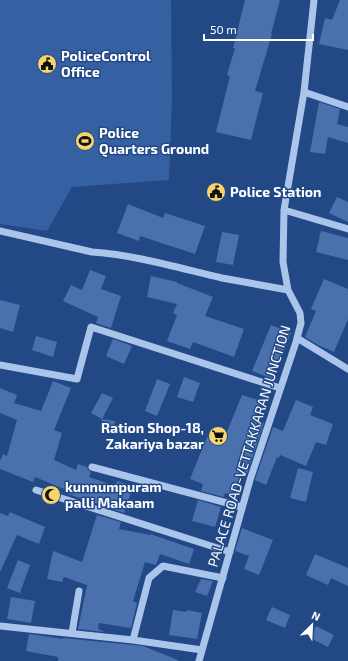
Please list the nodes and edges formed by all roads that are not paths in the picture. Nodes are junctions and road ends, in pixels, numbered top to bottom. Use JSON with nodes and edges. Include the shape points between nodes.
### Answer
{"nodes":[{"id":1,"x":314,"y":0,"type":"edge"},
{"id":2,"x":304,"y":92,"type":"junction"},
{"id":3,"x":348,"y":107,"type":"edge"},
{"id":4,"x":284,"y":210,"type":"junction"},
{"id":5,"x":348,"y":229,"type":"edge"},
{"id":6,"x":0,"y":231,"type":"edge"},
{"id":7,"x":288,"y":290,"type":"junction"},
{"id":8,"x":297,"y":338,"type":"junction"},
{"id":9,"x":0,"y":365,"type":"edge"},
{"id":10,"x":348,"y":369,"type":"edge"},
{"id":11,"x":280,"y":388,"type":"junction"},
{"id":12,"x":92,"y":466,"type":"dead end"},
{"id":13,"x":36,"y":490,"type":"dead end"},
{"id":14,"x":242,"y":507,"type":"junction"},
{"id":15,"x":230,"y":552,"type":"junction"},
{"id":16,"x":223,"y":578,"type":"junction"},
{"id":17,"x":79,"y":591,"type":"dead end"},
{"id":18,"x":0,"y":626,"type":"edge"},
{"id":19,"x":72,"y":633,"type":"junction"},
{"id":20,"x":133,"y":640,"type":"junction"},
{"id":21,"x":202,"y":650,"type":"junction"},
{"id":22,"x":199,"y":661,"type":"edge"}],
"edges":[{"from":1,"to":2,"type":"street","name":"PALACE ROAD-VETTAKKARAN JUNCTION"},
{"from":2,"to":3,"type":"street"},
{"from":2,"to":4,"type":"street","name":"PALACE ROAD-VETTAKKARAN JUNCTION"},
{"from":4,"to":5,"type":"street"},
{"from":4,"to":7,"type":"street","name":"PALACE ROAD-VETTAKKARAN JUNCTION","via":[[283,262]]},
{"from":6,"to":7,"type":"street","via":[[92,252]]},
{"from":7,"to":8,"type":"street","name":"PALACE ROAD-VETTAKKARAN JUNCTION","via":[[300,313]]},
{"from":8,"to":10,"type":"street"},
{"from":8,"to":11,"type":"street","name":"PALACE ROAD-VETTAKKARAN JUNCTION"},
{"from":9,"to":11,"type":"street","via":[[77,379],[91,327]]},
{"from":11,"to":14,"type":"street","name":"PALACE ROAD-VETTAKKARAN JUNCTION"},
{"from":12,"to":14,"type":"street"},
{"from":13,"to":15,"type":"street"},
{"from":14,"to":15,"type":"street","name":"PALACE ROAD-VETTAKKARAN JUNCTION"},
{"from":15,"to":16,"type":"street","name":"PALACE ROAD-VETTAKKARAN JUNCTION"},
{"from":16,"to":20,"type":"street","via":[[163,566],[149,578]]},
{"from":16,"to":21,"type":"street","name":"PALACE ROAD-VETTAKKARAN JUNCTION"},
{"from":17,"to":19,"type":"street"},
{"from":18,"to":19,"type":"street"},
{"from":19,"to":20,"type":"street"},
{"from":20,"to":21,"type":"street"},
{"from":21,"to":22,"type":"street","name":"PALACE ROAD-VETTAKKARAN JUNCTION"}]}
